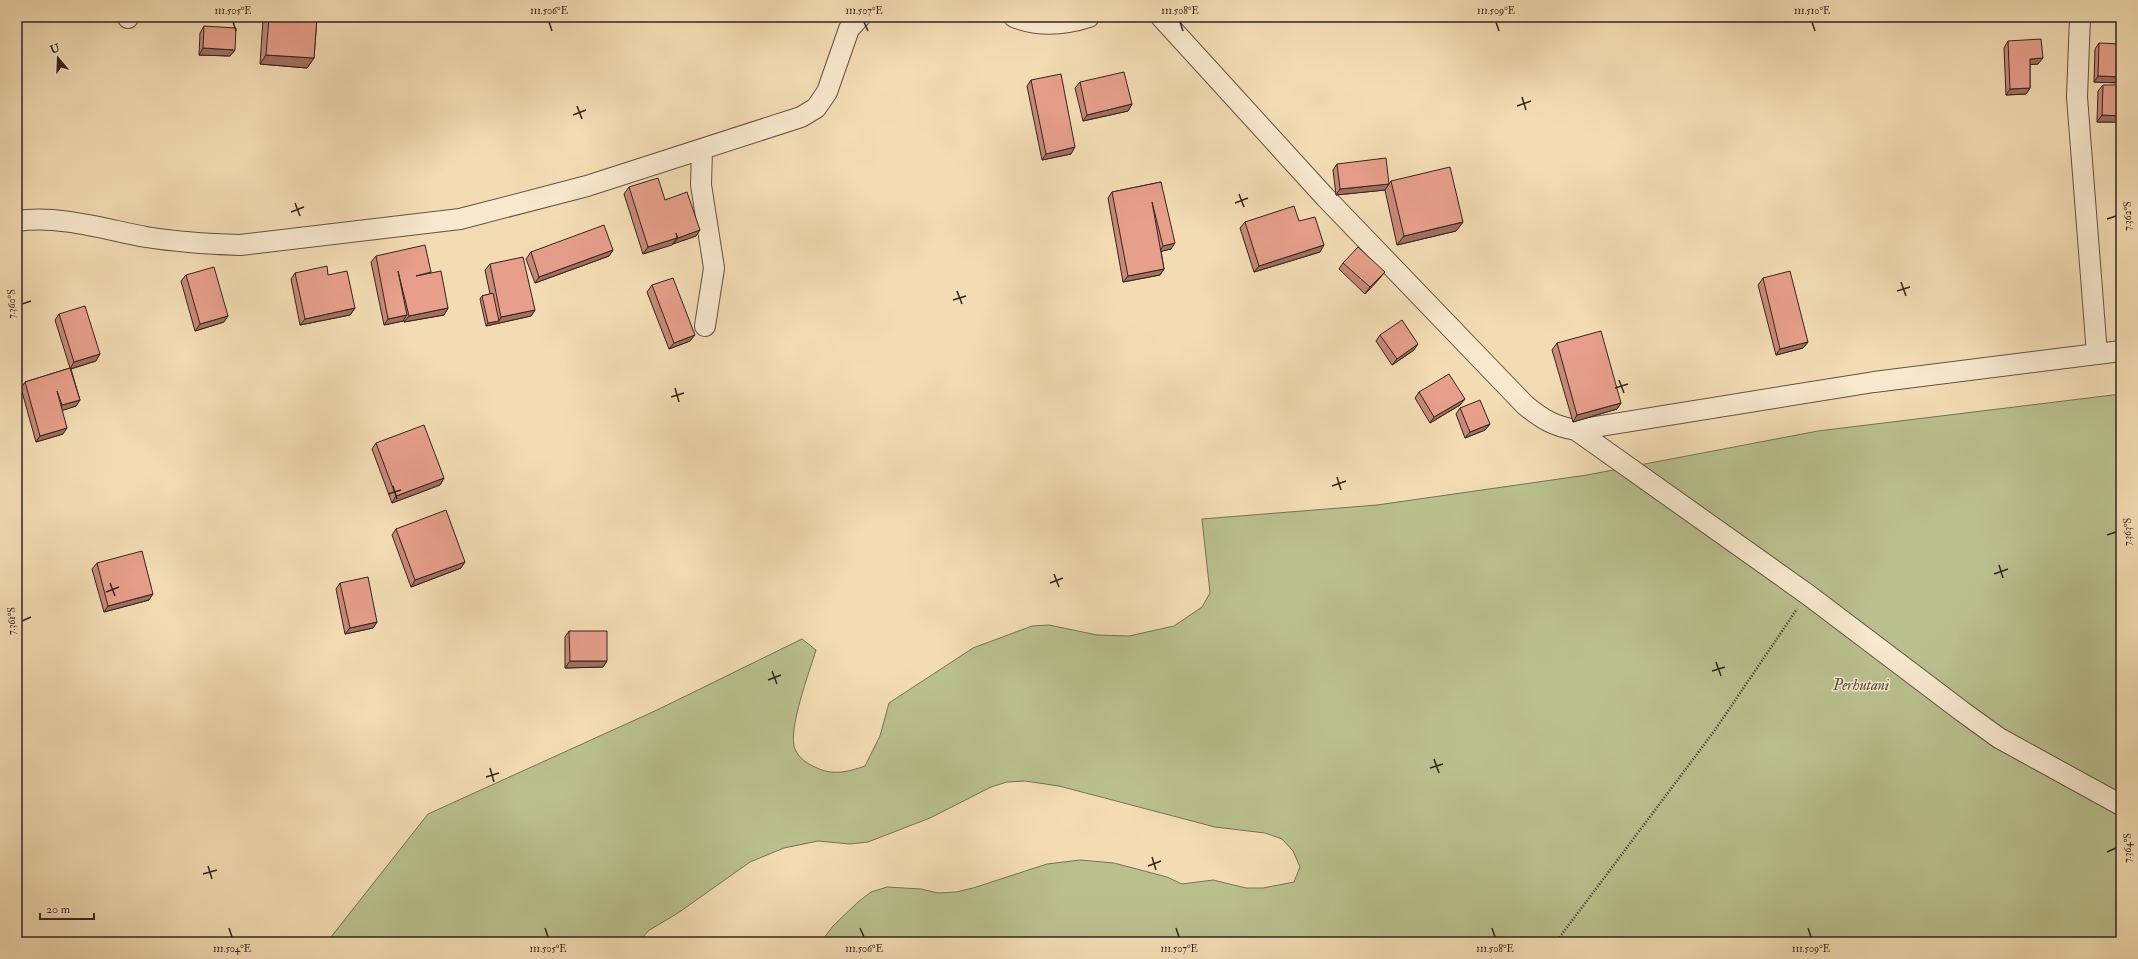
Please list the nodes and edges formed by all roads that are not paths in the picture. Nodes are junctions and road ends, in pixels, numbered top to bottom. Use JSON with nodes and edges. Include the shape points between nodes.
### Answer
{"nodes":[{"id":1,"x":860,"y":17,"type":"edge"},
{"id":2,"x":1014,"y":17,"type":"edge"},
{"id":3,"x":1089,"y":17,"type":"edge"},
{"id":4,"x":1161,"y":17,"type":"edge"},
{"id":5,"x":2080,"y":17,"type":"edge"},
{"id":6,"x":702,"y":149,"type":"junction"},
{"id":7,"x":17,"y":221,"type":"edge"},
{"id":8,"x":705,"y":326,"type":"dead end"},
{"id":9,"x":2121,"y":351,"type":"edge"},
{"id":10,"x":2097,"y":354,"type":"junction"},
{"id":11,"x":1576,"y":430,"type":"junction"},
{"id":12,"x":2121,"y":805,"type":"edge"}],
"edges":[{"from":1,"to":6,"type":"street","via":[[849,29],[827,92],[816,108],[801,117]]},
{"from":2,"to":3,"type":"street","via":[[1032,23],[1054,24]]},
{"from":4,"to":11,"type":"street","via":[[1326,198],[1525,405],[1557,427]]},
{"from":5,"to":10,"type":"street","via":[[2077,97]]},
{"from":6,"to":7,"type":"street","via":[[587,186],[460,219],[240,245],[149,237],[49,219]]},
{"from":6,"to":8,"type":"street","via":[[702,192],[714,268]]},
{"from":9,"to":10,"type":"street"},
{"from":10,"to":11,"type":"street","via":[[1874,382]]},
{"from":11,"to":12,"type":"street","via":[[1807,594],[1999,738]]}]}
